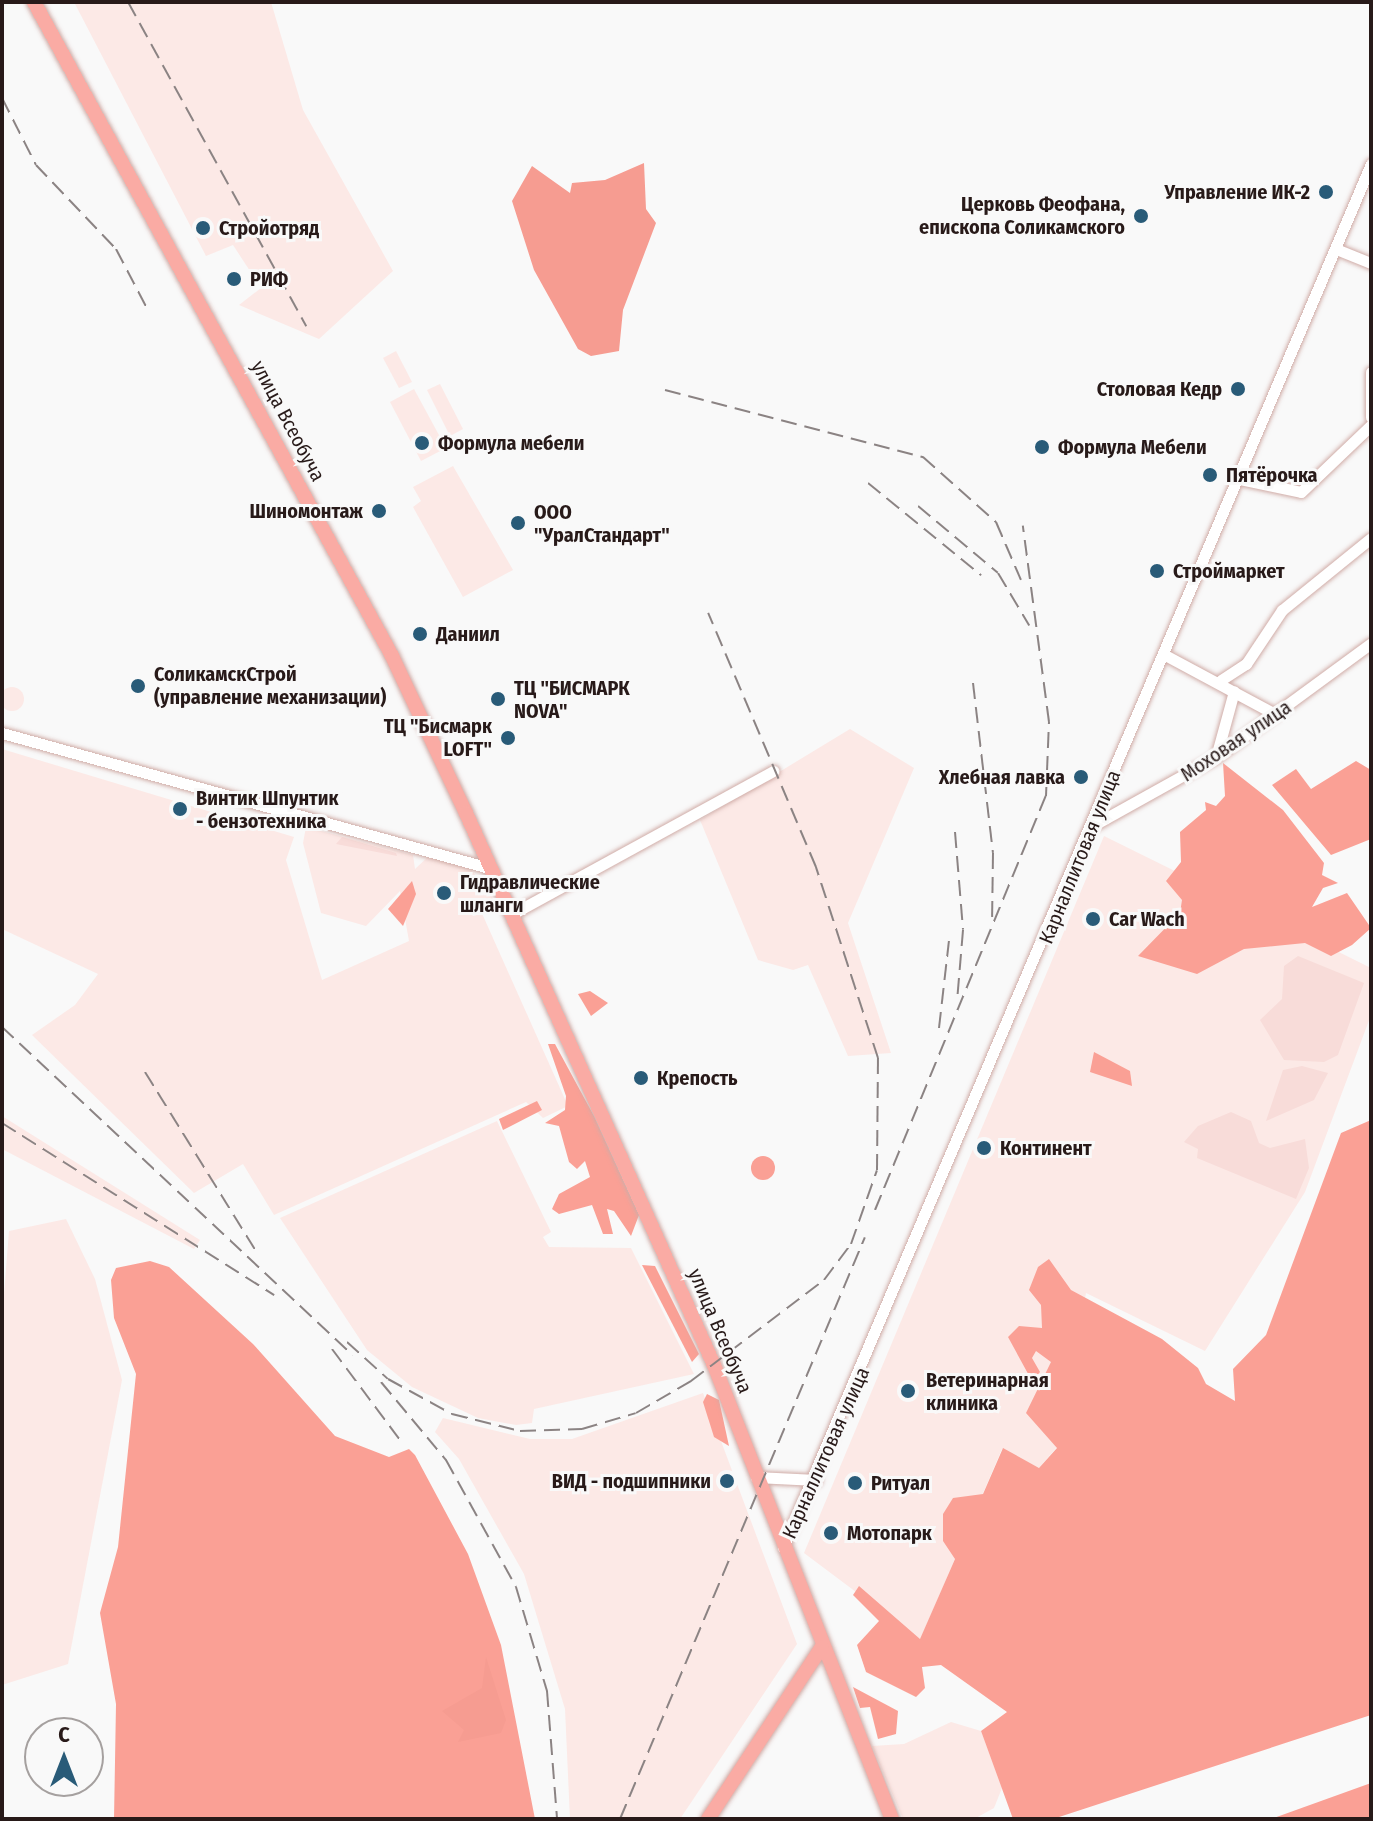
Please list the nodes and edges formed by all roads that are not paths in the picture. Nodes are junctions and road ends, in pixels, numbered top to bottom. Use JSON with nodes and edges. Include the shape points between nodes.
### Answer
{"nodes":[{"id":1,"x":34,"y":2,"type":"edge"},
{"id":2,"x":1371,"y":164,"type":"edge"},
{"id":3,"x":1336,"y":249,"type":"junction"},
{"id":4,"x":1371,"y":263,"type":"edge"},
{"id":5,"x":1371,"y":372,"type":"edge"},
{"id":6,"x":1371,"y":417,"type":"edge"},
{"id":7,"x":1371,"y":425,"type":"edge"},
{"id":8,"x":1240,"y":479,"type":"junction"},
{"id":9,"x":1371,"y":538,"type":"edge"},
{"id":10,"x":1371,"y":643,"type":"edge"},
{"id":11,"x":1165,"y":655,"type":"junction"},
{"id":12,"x":1221,"y":680,"type":"junction"},
{"id":13,"x":1234,"y":691,"type":"junction"},
{"id":14,"x":1275,"y":714,"type":"junction"},
{"id":15,"x":2,"y":733,"type":"edge"},
{"id":16,"x":1216,"y":757,"type":"junction"},
{"id":17,"x":773,"y":771,"type":"dead end"},
{"id":18,"x":1092,"y":826,"type":"junction"},
{"id":19,"x":489,"y":868,"type":"junction"},
{"id":20,"x":512,"y":914,"type":"junction"},
{"id":21,"x":756,"y":1477,"type":"junction"},
{"id":22,"x":815,"y":1484,"type":"junction"},
{"id":23,"x":783,"y":1547,"type":"junction"},
{"id":24,"x":822,"y":1647,"type":"junction"},
{"id":25,"x":708,"y":1819,"type":"edge"},
{"id":26,"x":892,"y":1819,"type":"edge"}],
"edges":[{"from":1,"to":19,"type":"main road","name":"улица Всеобуча","via":[[392,656]]},
{"from":2,"to":3,"type":"street","name":"Карналлитовая улица"},
{"from":3,"to":4,"type":"street"},
{"from":3,"to":8,"type":"street","name":"Карналлитовая улица"},
{"from":5,"to":6,"type":"street"},
{"from":7,"to":8,"type":"street","via":[[1301,492]]},
{"from":8,"to":11,"type":"street","name":"Карналлитовая улица"},
{"from":9,"to":12,"type":"street","via":[[1282,610],[1246,664]]},
{"from":10,"to":14,"type":"street","name":"Моховая улица"},
{"from":11,"to":12,"type":"street"},
{"from":11,"to":18,"type":"street","name":"Карналлитовая улица"},
{"from":12,"to":13,"type":"street"},
{"from":13,"to":14,"type":"street"},
{"from":13,"to":16,"type":"street"},
{"from":14,"to":16,"type":"street","name":"Моховая улица"},
{"from":15,"to":19,"type":"street"},
{"from":16,"to":18,"type":"street","name":"Моховая улица"},
{"from":17,"to":20,"type":"street"},
{"from":18,"to":22,"type":"street","name":"Карналлитовая улица"},
{"from":19,"to":20,"type":"main road","name":"улица Всеобуча"},
{"from":20,"to":21,"type":"main road","name":"улица Всеобуча","via":[[649,1214]]},
{"from":21,"to":22,"type":"street"},
{"from":21,"to":23,"type":"main road","name":"улица Всеобуча"},
{"from":22,"to":23,"type":"street","name":"Карналлитовая улица"},
{"from":23,"to":24,"type":"main road","name":"улица Всеобуча"},
{"from":24,"to":25,"type":"main road"},
{"from":24,"to":26,"type":"main road","name":"улица Всеобуча"}]}
